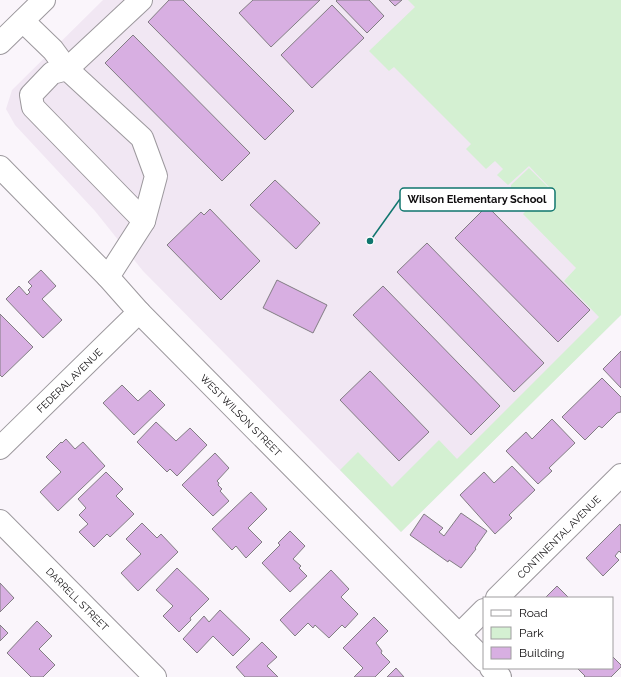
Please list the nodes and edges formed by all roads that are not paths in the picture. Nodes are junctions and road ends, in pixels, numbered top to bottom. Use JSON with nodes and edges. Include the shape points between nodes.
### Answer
{"nodes":[{"id":1,"x":141,"y":0,"type":"edge"},
{"id":2,"x":34,"y":7,"type":"edge"},
{"id":3,"x":0,"y":43,"type":"edge"},
{"id":4,"x":67,"y":69,"type":"junction"},
{"id":5,"x":1,"y":170,"type":"edge"},
{"id":6,"x":144,"y":221,"type":"junction"},
{"id":7,"x":108,"y":277,"type":"junction"},
{"id":8,"x":140,"y":312,"type":"junction"},
{"id":9,"x":0,"y":448,"type":"edge"},
{"id":10,"x":621,"y":475,"type":"edge"},
{"id":11,"x":0,"y":521,"type":"edge"},
{"id":12,"x":497,"y":597,"type":"edge"},
{"id":13,"x":483,"y":611,"type":"edge"},
{"id":14,"x":459,"y":635,"type":"junction"},
{"id":15,"x":483,"y":659,"type":"edge"},
{"id":16,"x":493,"y":669,"type":"edge"},
{"id":17,"x":155,"y":677,"type":"edge"},
{"id":18,"x":500,"y":677,"type":"edge"}],
"edges":[{"from":1,"to":4,"type":"street"},
{"from":2,"to":3,"type":"street"},
{"from":2,"to":4,"type":"street","via":[[53,50]]},
{"from":4,"to":6,"type":"street","via":[[142,138],[156,176]]},
{"from":4,"to":6,"type":"street","via":[[52,73],[31,95],[34,107]]},
{"from":5,"to":7,"type":"street","name":"WEST WILSON STREET"},
{"from":6,"to":7,"type":"street"},
{"from":7,"to":8,"type":"street","name":"WEST WILSON STREET"},
{"from":8,"to":9,"type":"street","name":"FEDERAL AVENUE"},
{"from":8,"to":14,"type":"street","name":"WEST WILSON STREET"},
{"from":10,"to":12,"type":"street","name":"CONTINENTAL AVENUE"},
{"from":11,"to":17,"type":"street","name":"DARRELL STREET"},
{"from":13,"to":14,"type":"street"},
{"from":14,"to":15,"type":"street","name":"WEST WILSON STREET"},
{"from":16,"to":18,"type":"street"}]}
